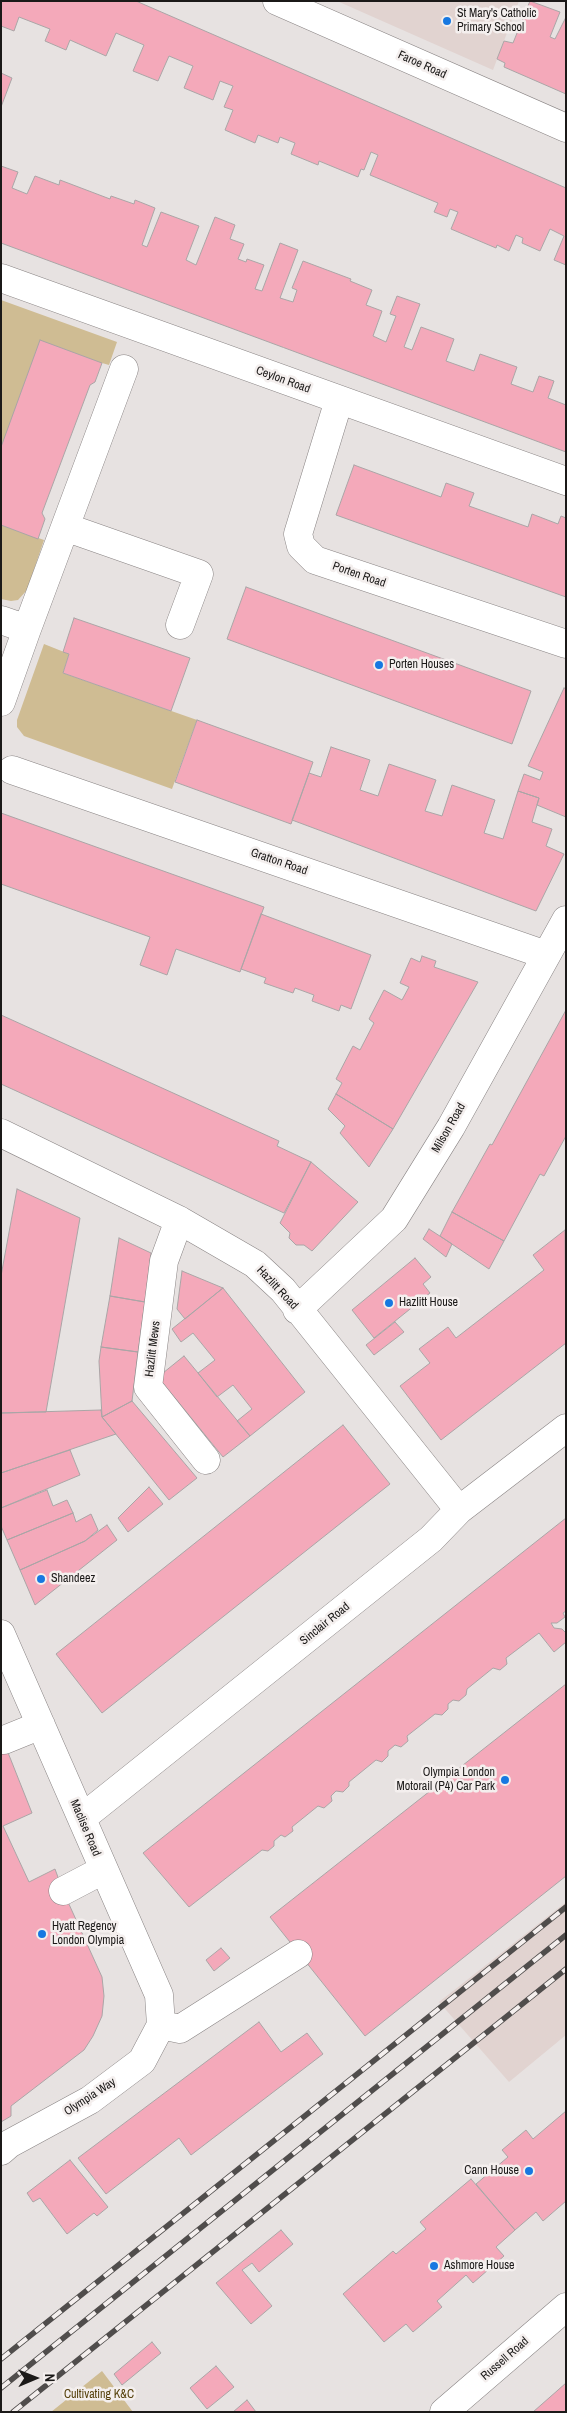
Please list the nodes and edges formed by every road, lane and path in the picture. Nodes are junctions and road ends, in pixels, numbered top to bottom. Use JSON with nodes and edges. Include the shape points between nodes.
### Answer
{"nodes":[{"id":1,"x":278,"y":1,"type":"edge"},
{"id":2,"x":566,"y":128,"type":"edge"},
{"id":3,"x":1,"y":278,"type":"edge"},
{"id":4,"x":124,"y":369,"type":"dead end"},
{"id":5,"x":339,"y":400,"type":"junction"},
{"id":6,"x":566,"y":481,"type":"edge"},
{"id":7,"x":65,"y":527,"type":"junction"},
{"id":8,"x":1,"y":620,"type":"edge"},
{"id":9,"x":180,"y":625,"type":"dead end"},
{"id":10,"x":27,"y":629,"type":"junction"},
{"id":11,"x":566,"y":644,"type":"edge"},
{"id":12,"x":1,"y":702,"type":"edge"},
{"id":13,"x":12,"y":770,"type":"dead end"},
{"id":14,"x":566,"y":920,"type":"edge"},
{"id":15,"x":546,"y":955,"type":"junction"},
{"id":16,"x":1,"y":1133,"type":"edge"},
{"id":17,"x":178,"y":1220,"type":"junction"},
{"id":18,"x":297,"y":1310,"type":"junction"},
{"id":19,"x":566,"y":1428,"type":"edge"},
{"id":20,"x":206,"y":1460,"type":"dead end"},
{"id":21,"x":459,"y":1510,"type":"junction"},
{"id":22,"x":1,"y":1634,"type":"edge"},
{"id":23,"x":41,"y":1725,"type":"junction"},
{"id":24,"x":4,"y":1740,"type":"dead end"},
{"id":25,"x":82,"y":1818,"type":"junction"},
{"id":26,"x":103,"y":1870,"type":"junction"},
{"id":27,"x":63,"y":1891,"type":"dead end"},
{"id":28,"x":298,"y":1954,"type":"dead end"},
{"id":29,"x":160,"y":2025,"type":"junction"},
{"id":30,"x":1,"y":2151,"type":"edge"},
{"id":31,"x":566,"y":2307,"type":"edge"},
{"id":32,"x":444,"y":2412,"type":"edge"}],
"edges":[{"from":1,"to":2,"type":"street","name":"Faroe Road"},
{"from":3,"to":5,"type":"street","name":"Ceylon Road"},
{"from":4,"to":7,"type":"street"},
{"from":5,"to":6,"type":"street","name":"Ceylon Road"},
{"from":5,"to":11,"type":"street","name":"Porten Road","via":[[298,534],[301,546],[315,560]]},
{"from":7,"to":9,"type":"street","via":[[199,574]]},
{"from":7,"to":10,"type":"street"},
{"from":8,"to":10,"type":"street"},
{"from":10,"to":12,"type":"street"},
{"from":13,"to":15,"type":"street","name":"Gratton Road"},
{"from":14,"to":15,"type":"street","name":"Milson Road"},
{"from":15,"to":18,"type":"street","name":"Milson Road","via":[[451,1127],[394,1219]]},
{"from":16,"to":17,"type":"street","name":"Hazlitt Road"},
{"from":17,"to":18,"type":"street","name":"Hazlitt Road","via":[[255,1264],[283,1290]]},
{"from":17,"to":20,"type":"street","name":"Hazlitt Mews","via":[[164,1261],[148,1387]]},
{"from":18,"to":21,"type":"street","name":"Hazlitt Road"},
{"from":19,"to":21,"type":"street","name":"Sinclair Road"},
{"from":21,"to":25,"type":"street","name":"Sinclair Road","via":[[431,1539]]},
{"from":22,"to":23,"type":"street","name":"Maclise Road"},
{"from":23,"to":24,"type":"street"},
{"from":23,"to":25,"type":"street","name":"Maclise Road"},
{"from":25,"to":26,"type":"street","name":"Maclise Road"},
{"from":26,"to":27,"type":"street"},
{"from":26,"to":29,"type":"street","name":"Maclise Road","via":[[159,1995]]},
{"from":28,"to":29,"type":"street","via":[[180,2029]]},
{"from":29,"to":30,"type":"street","name":"Olympia Way","via":[[142,2061],[90,2100]]},
{"from":31,"to":32,"type":"street","name":"Russell Road"}]}
